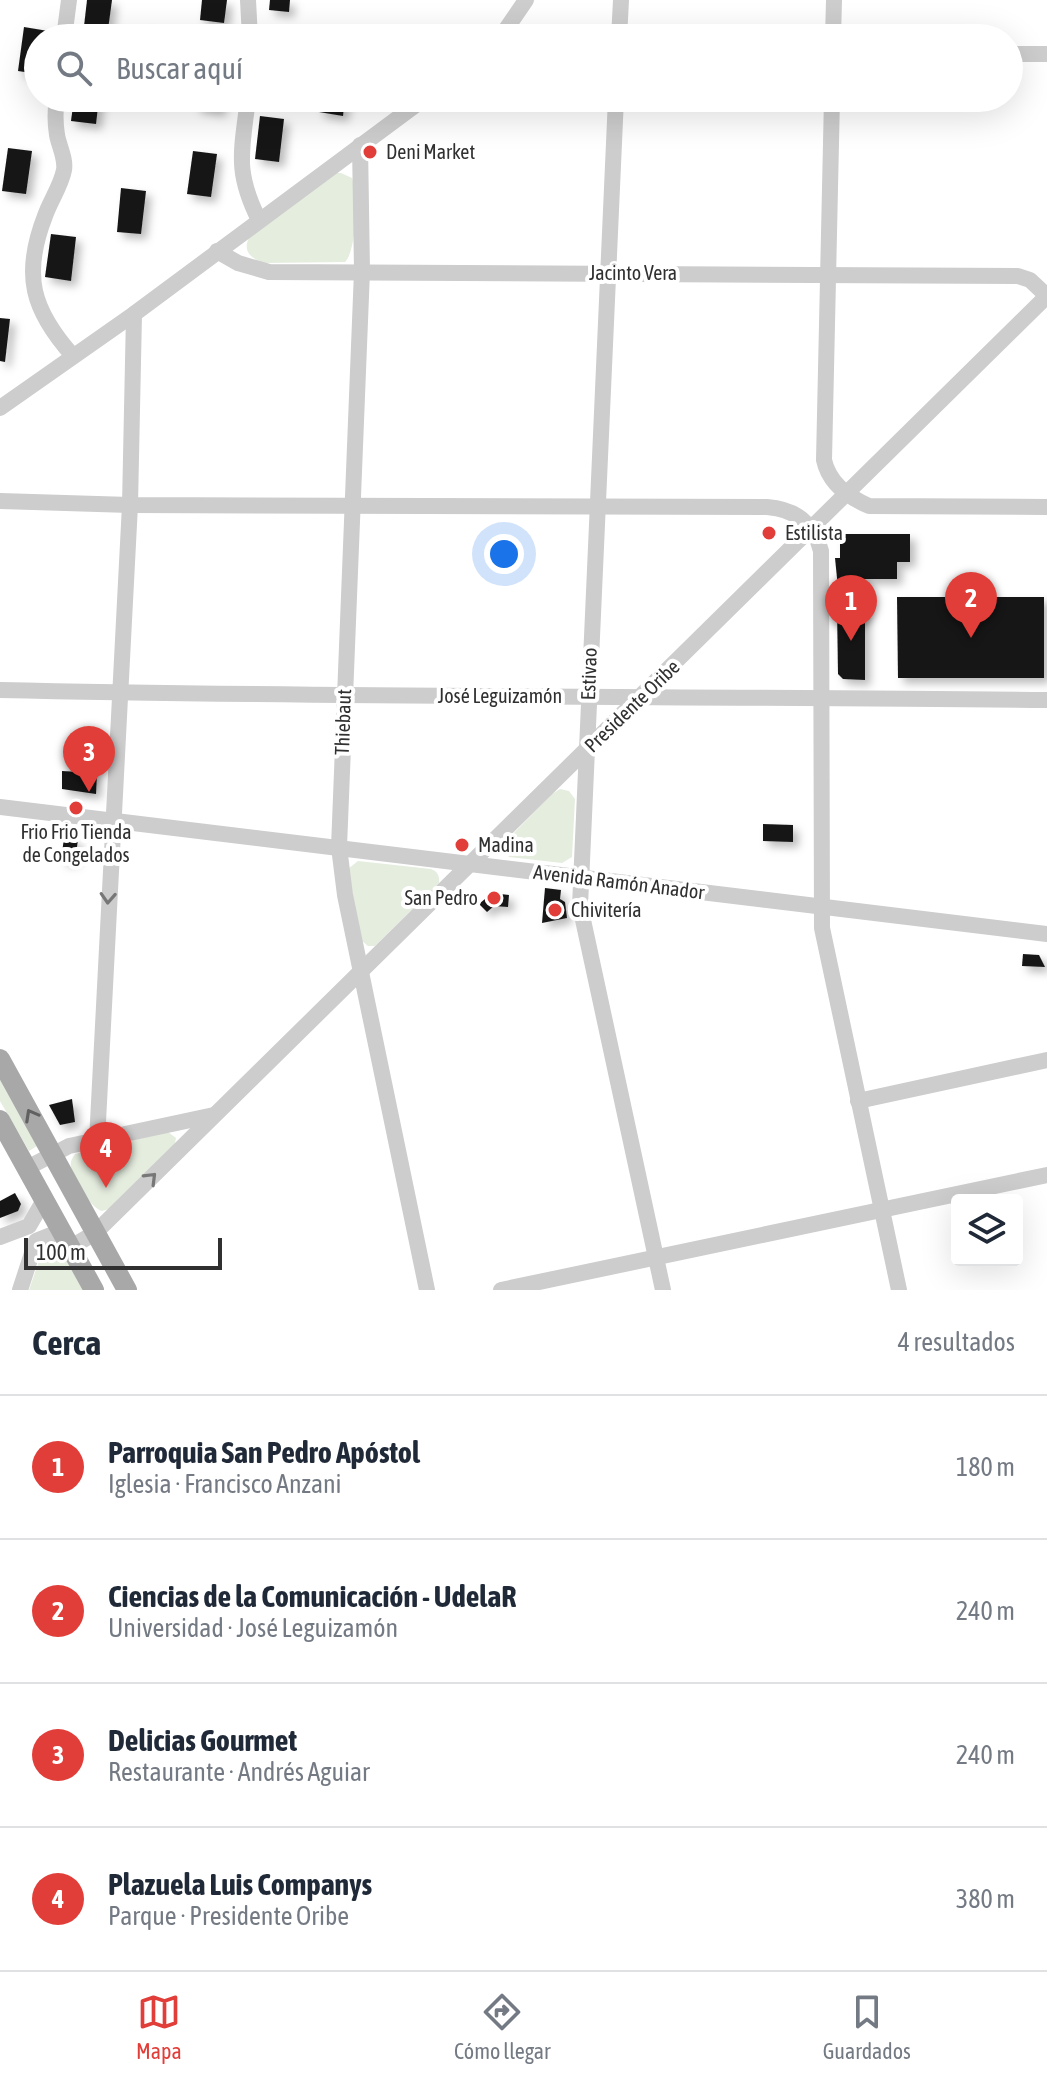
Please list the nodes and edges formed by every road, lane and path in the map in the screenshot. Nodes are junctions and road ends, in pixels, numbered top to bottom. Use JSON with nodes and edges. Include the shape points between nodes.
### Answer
{"nodes":[{"id":1,"x":69,"y":0,"type":"edge"},
{"id":2,"x":248,"y":0,"type":"edge"},
{"id":3,"x":526,"y":0,"type":"edge"},
{"id":4,"x":621,"y":0,"type":"edge"},
{"id":5,"x":834,"y":0,"type":"edge"},
{"id":6,"x":66,"y":24,"type":"edge"},
{"id":7,"x":249,"y":24,"type":"edge"},
{"id":8,"x":510,"y":24,"type":"edge"},
{"id":9,"x":620,"y":24,"type":"edge"},
{"id":10,"x":833,"y":24,"type":"edge"},
{"id":11,"x":1023,"y":54,"type":"edge"},
{"id":12,"x":1047,"y":54,"type":"edge"},
{"id":13,"x":57,"y":112,"type":"edge"},
{"id":14,"x":247,"y":112,"type":"edge"},
{"id":15,"x":406,"y":112,"type":"edge"},
{"id":16,"x":615,"y":112,"type":"edge"},
{"id":17,"x":832,"y":112,"type":"edge"},
{"id":18,"x":360,"y":145,"type":"junction"},
{"id":19,"x":259,"y":220,"type":"junction"},
{"id":20,"x":217,"y":251,"type":"junction"},
{"id":21,"x":362,"y":271,"type":"junction"},
{"id":22,"x":609,"y":273,"type":"junction"},
{"id":23,"x":829,"y":275,"type":"junction"},
{"id":24,"x":1047,"y":296,"type":"edge"},
{"id":25,"x":134,"y":314,"type":"junction"},
{"id":26,"x":73,"y":356,"type":"junction"},
{"id":27,"x":0,"y":408,"type":"edge"},
{"id":28,"x":846,"y":493,"type":"junction"},
{"id":29,"x":0,"y":501,"type":"edge"},
{"id":30,"x":352,"y":504,"type":"junction"},
{"id":31,"x":130,"y":505,"type":"junction"},
{"id":32,"x":596,"y":505,"type":"junction"},
{"id":33,"x":1047,"y":507,"type":"edge"},
{"id":34,"x":812,"y":528,"type":"junction"},
{"id":35,"x":0,"y":690,"type":"edge"},
{"id":36,"x":118,"y":693,"type":"junction"},
{"id":37,"x":588,"y":696,"type":"junction"},
{"id":38,"x":643,"y":696,"type":"junction"},
{"id":39,"x":344,"y":697,"type":"junction"},
{"id":40,"x":823,"y":698,"type":"junction"},
{"id":41,"x":1047,"y":700,"type":"edge"},
{"id":42,"x":585,"y":751,"type":"junction"},
{"id":43,"x":0,"y":807,"type":"edge"},
{"id":44,"x":112,"y":820,"type":"junction"},
{"id":45,"x":339,"y":847,"type":"junction"},
{"id":46,"x":471,"y":864,"type":"junction"},
{"id":47,"x":581,"y":876,"type":"junction"},
{"id":48,"x":821,"y":907,"type":"junction"},
{"id":49,"x":1047,"y":934,"type":"edge"},
{"id":50,"x":361,"y":973,"type":"junction"},
{"id":51,"x":0,"y":1059,"type":"edge"},
{"id":52,"x":1047,"y":1060,"type":"edge"},
{"id":53,"x":858,"y":1101,"type":"junction"},
{"id":54,"x":215,"y":1115,"type":"junction"},
{"id":55,"x":0,"y":1120,"type":"edge"},
{"id":56,"x":97,"y":1141,"type":"junction"},
{"id":57,"x":53,"y":1154,"type":"junction"},
{"id":58,"x":27,"y":1168,"type":"junction"},
{"id":59,"x":1047,"y":1175,"type":"edge"},
{"id":60,"x":44,"y":1200,"type":"junction"},
{"id":61,"x":881,"y":1211,"type":"junction"},
{"id":62,"x":95,"y":1233,"type":"junction"},
{"id":63,"x":33,"y":1234,"type":"junction"},
{"id":64,"x":0,"y":1237,"type":"edge"},
{"id":65,"x":66,"y":1239,"type":"junction"},
{"id":66,"x":656,"y":1259,"type":"junction"},
{"id":67,"x":20,"y":1290,"type":"edge"},
{"id":68,"x":94,"y":1290,"type":"edge"},
{"id":69,"x":127,"y":1290,"type":"edge"},
{"id":70,"x":427,"y":1290,"type":"edge"},
{"id":71,"x":501,"y":1290,"type":"edge"},
{"id":72,"x":663,"y":1290,"type":"edge"},
{"id":73,"x":899,"y":1290,"type":"edge"}],
"edges":[{"from":1,"to":6,"type":"street"},
{"from":2,"to":7,"type":"street"},
{"from":3,"to":8,"type":"street"},
{"from":4,"to":9,"type":"street"},
{"from":5,"to":10,"type":"street"},
{"from":11,"to":12,"type":"street"},
{"from":13,"to":26,"type":"street","via":[[65,168],[38,236],[32,274],[43,317]]},
{"from":14,"to":19,"type":"street","via":[[241,172]]},
{"from":15,"to":18,"type":"street"},
{"from":16,"to":22,"type":"street","name":"Estivao"},
{"from":17,"to":23,"type":"street"},
{"from":18,"to":19,"type":"street"},
{"from":18,"to":21,"type":"street","name":"Thiebaut"},
{"from":19,"to":20,"type":"street"},
{"from":20,"to":21,"type":"street","name":"Jacinto Vera","via":[[259,271]]},
{"from":20,"to":25,"type":"street"},
{"from":21,"to":22,"type":"street","name":"Jacinto Vera"},
{"from":21,"to":30,"type":"street","name":"Thiebaut"},
{"from":22,"to":23,"type":"street","name":"Jacinto Vera"},
{"from":22,"to":32,"type":"street","name":"Estivao"},
{"from":23,"to":24,"type":"street","name":"Jacinto Vera","via":[[1018,276]]},
{"from":23,"to":28,"type":"street","via":[[824,460],[828,474]]},
{"from":24,"to":28,"type":"street","name":"Presidente Oribe"},
{"from":25,"to":26,"type":"street"},
{"from":25,"to":31,"type":"street"},
{"from":26,"to":27,"type":"street"},
{"from":28,"to":33,"type":"street","via":[[880,507]]},
{"from":28,"to":34,"type":"street","name":"Presidente Oribe"},
{"from":29,"to":31,"type":"street"},
{"from":30,"to":31,"type":"street"},
{"from":30,"to":32,"type":"street"},
{"from":30,"to":39,"type":"street","name":"Thiebaut"},
{"from":31,"to":36,"type":"street"},
{"from":32,"to":34,"type":"street","via":[[780,508]]},
{"from":32,"to":37,"type":"street","name":"Estivao"},
{"from":34,"to":38,"type":"street","name":"Presidente Oribe"},
{"from":34,"to":40,"type":"street","via":[[821,551]]},
{"from":35,"to":36,"type":"street","name":"José Leguizamón"},
{"from":36,"to":39,"type":"street","name":"José Leguizamón"},
{"from":36,"to":44,"type":"street"},
{"from":37,"to":38,"type":"street","name":"José Leguizamón"},
{"from":37,"to":39,"type":"street","name":"José Leguizamón"},
{"from":37,"to":42,"type":"street","name":"Estivao"},
{"from":38,"to":40,"type":"street","name":"José Leguizamón"},
{"from":38,"to":42,"type":"street","name":"Presidente Oribe"},
{"from":39,"to":45,"type":"street","name":"Thiebaut"},
{"from":40,"to":41,"type":"street","name":"José Leguizamón"},
{"from":40,"to":48,"type":"street"},
{"from":42,"to":46,"type":"street","name":"Presidente Oribe"},
{"from":42,"to":47,"type":"street","name":"Estivao"},
{"from":43,"to":44,"type":"street","name":"Avenida Ramón Anador"},
{"from":44,"to":45,"type":"street","name":"Avenida Ramón Anador"},
{"from":44,"to":56,"type":"street","one_way":true},
{"from":45,"to":46,"type":"street","name":"Avenida Ramón Anador"},
{"from":45,"to":50,"type":"street","name":"Thiebaut"},
{"from":46,"to":47,"type":"street","name":"Avenida Ramón Anador"},
{"from":46,"to":50,"type":"street","name":"Presidente Oribe"},
{"from":47,"to":48,"type":"street","name":"Avenida Ramón Anador"},
{"from":47,"to":66,"type":"street","name":"Estivao","via":[[580,906]]},
{"from":48,"to":49,"type":"street","name":"Avenida Ramón Anador"},
{"from":48,"to":53,"type":"street"},
{"from":50,"to":54,"type":"street","name":"Presidente Oribe"},
{"from":50,"to":70,"type":"street","name":"Thiebaut"},
{"from":57,"to":51,"type":"main road","one_way":true},
{"from":52,"to":53,"type":"street"},
{"from":53,"to":61,"type":"street"},
{"from":54,"to":56,"type":"street"},
{"from":62,"to":54,"type":"street","name":"Presidente Oribe","one_way":true},
{"from":55,"to":58,"type":"main road"},
{"from":56,"to":57,"type":"street"},
{"from":57,"to":58,"type":"street"},
{"from":57,"to":62,"type":"main road"},
{"from":58,"to":60,"type":"main road"},
{"from":59,"to":61,"type":"street"},
{"from":60,"to":63,"type":"street"},
{"from":60,"to":65,"type":"main road"},
{"from":61,"to":66,"type":"street"},
{"from":61,"to":73,"type":"street"},
{"from":62,"to":65,"type":"street","name":"Presidente Oribe"},
{"from":62,"to":69,"type":"main road"},
{"from":63,"to":64,"type":"street","name":"Presidente Oribe"},
{"from":63,"to":65,"type":"street","name":"Presidente Oribe"},
{"from":63,"to":67,"type":"street"},
{"from":65,"to":68,"type":"main road"},
{"from":66,"to":71,"type":"street"},
{"from":66,"to":72,"type":"street","name":"Estivao"}]}
